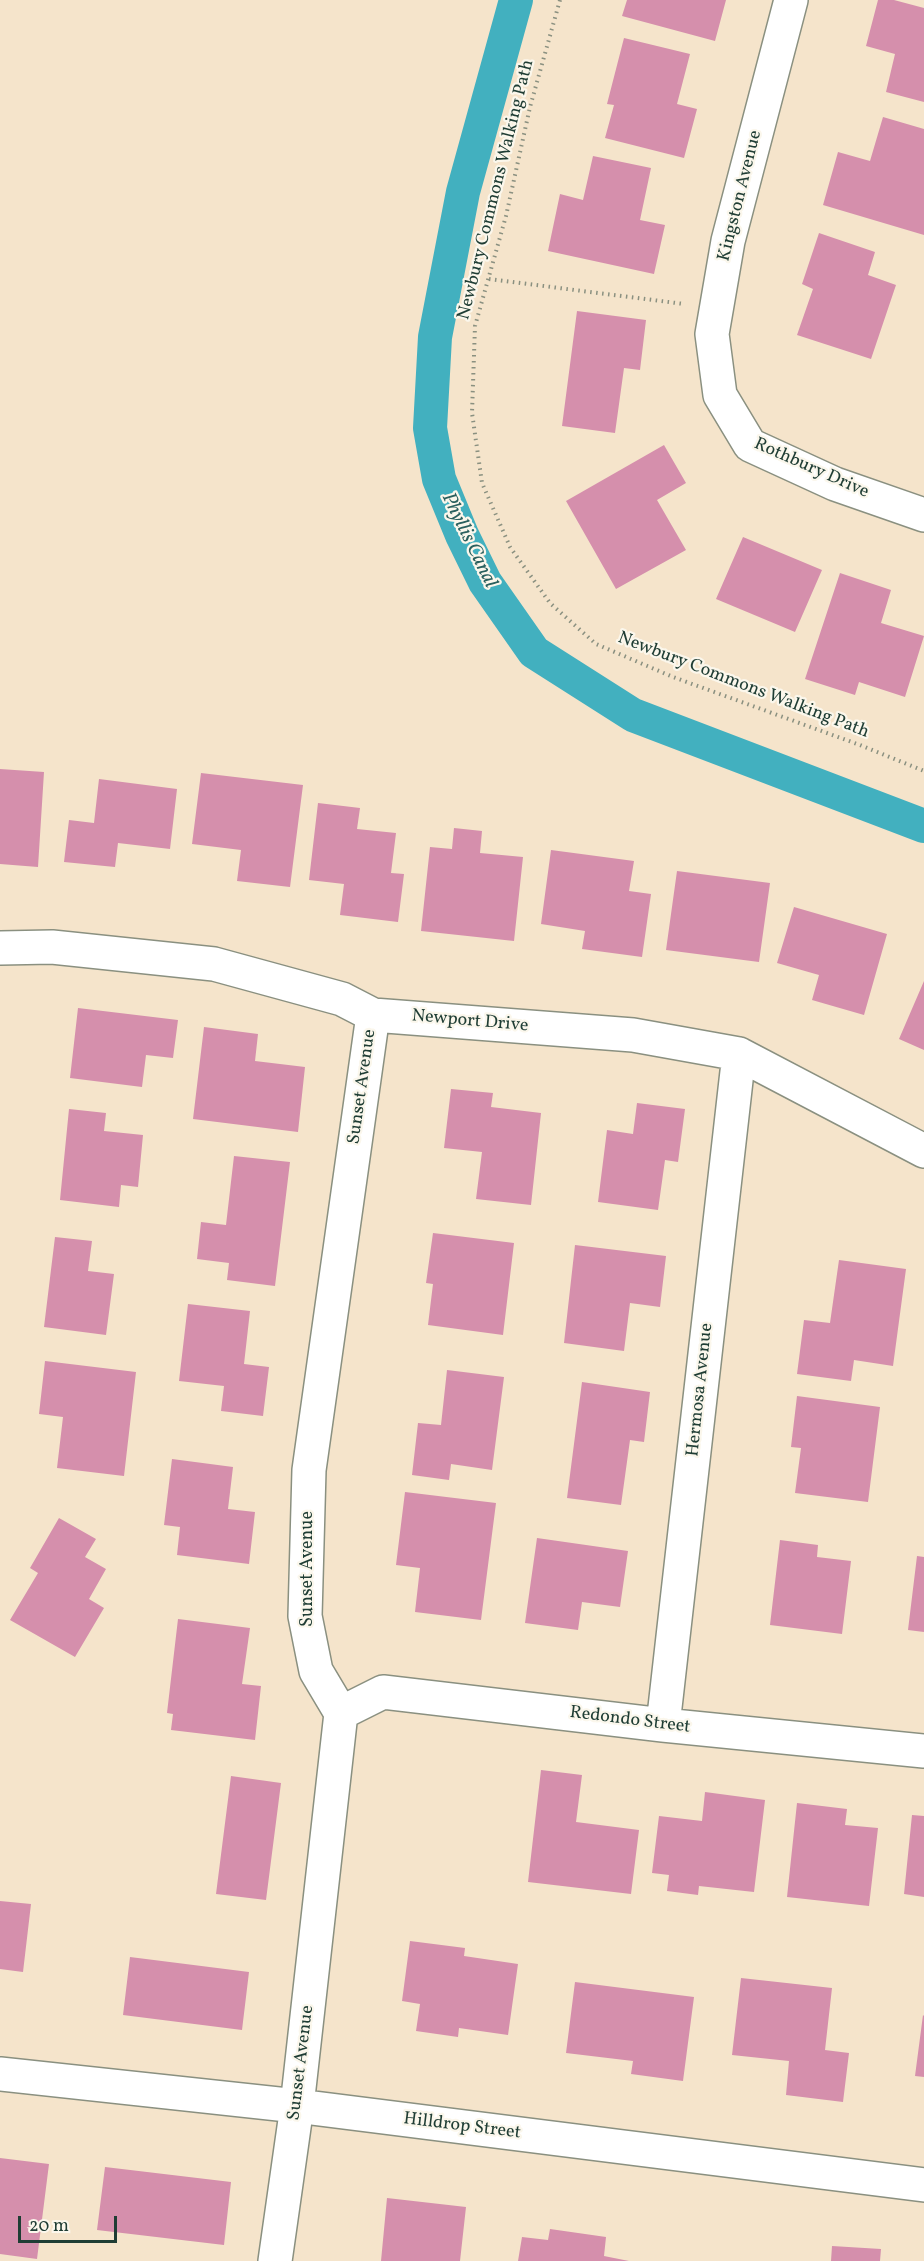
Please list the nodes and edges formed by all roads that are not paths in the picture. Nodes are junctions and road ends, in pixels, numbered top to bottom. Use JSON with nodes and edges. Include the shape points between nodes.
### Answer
{"nodes":[{"id":1,"x":791,"y":0,"type":"edge"},
{"id":2,"x":720,"y":395,"type":"joint"},
{"id":3,"x":924,"y":515,"type":"edge"},
{"id":4,"x":0,"y":948,"type":"edge"},
{"id":5,"x":373,"y":1015,"type":"junction"},
{"id":6,"x":739,"y":1054,"type":"junction"},
{"id":7,"x":924,"y":1151,"type":"edge"},
{"id":8,"x":341,"y":1713,"type":"junction"},
{"id":9,"x":663,"y":1725,"type":"junction"},
{"id":10,"x":924,"y":1751,"type":"edge"},
{"id":11,"x":0,"y":2074,"type":"edge"},
{"id":12,"x":297,"y":2106,"type":"junction"},
{"id":13,"x":924,"y":2185,"type":"edge"},
{"id":14,"x":275,"y":2261,"type":"edge"}],
"edges":[{"from":1,"to":2,"type":"street","name":"Kingston Avenue","via":[[728,241],[712,334]]},
{"from":2,"to":3,"type":"street","name":"Rothbury Drive","via":[[750,445],[836,484]]},
{"from":4,"to":5,"type":"street","name":"Newport Drive","via":[[52,947],[214,964],[342,999]]},
{"from":5,"to":6,"type":"street","name":"Newport Drive","via":[[633,1035]]},
{"from":5,"to":8,"type":"street","name":"Sunset Avenue","via":[[309,1470],[305,1616],[316,1671]]},
{"from":6,"to":7,"type":"street","name":"Newport Drive"},
{"from":6,"to":9,"type":"street","name":"Hermosa Avenue"},
{"from":8,"to":9,"type":"street","name":"Redondo Street","via":[[383,1692]]},
{"from":8,"to":12,"type":"street","name":"Sunset Avenue"},
{"from":9,"to":10,"type":"street","name":"Redondo Street"},
{"from":11,"to":12,"type":"street","name":"Hilldrop Street"},
{"from":12,"to":13,"type":"street","name":"Hilldrop Street"},
{"from":12,"to":14,"type":"street","name":"Sunset Avenue"}]}
